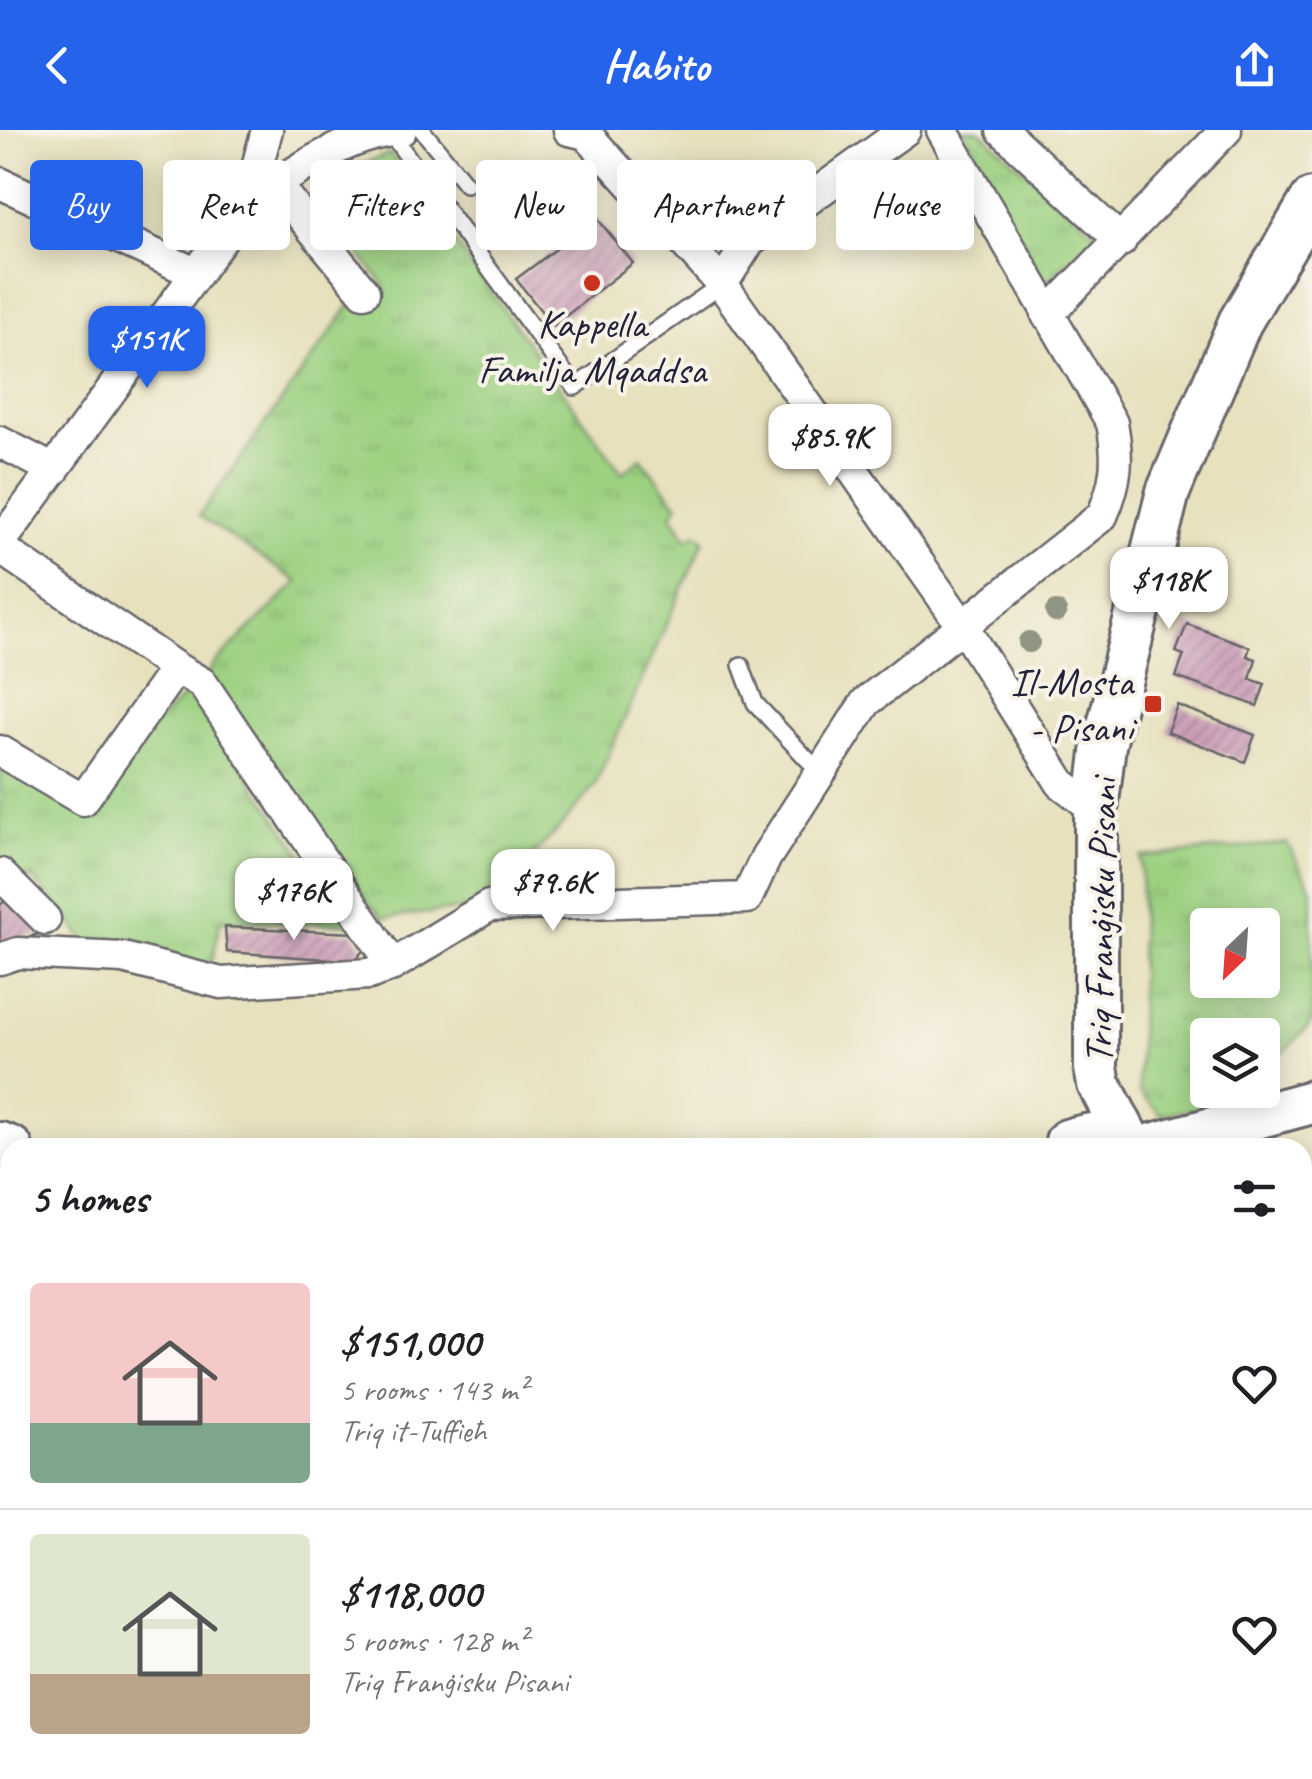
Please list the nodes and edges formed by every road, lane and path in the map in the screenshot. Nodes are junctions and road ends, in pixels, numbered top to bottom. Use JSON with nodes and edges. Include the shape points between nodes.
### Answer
{"nodes":[{"id":1,"x":267,"y":130,"type":"edge"},
{"id":2,"x":402,"y":130,"type":"edge"},
{"id":3,"x":422,"y":130,"type":"edge"},
{"id":4,"x":905,"y":130,"type":"edge"},
{"id":5,"x":942,"y":130,"type":"edge"},
{"id":6,"x":1002,"y":130,"type":"edge"},
{"id":7,"x":1226,"y":130,"type":"edge"},
{"id":8,"x":580,"y":131,"type":"edge"},
{"id":9,"x":368,"y":132,"type":"edge"},
{"id":10,"x":258,"y":160,"type":"edge"},
{"id":11,"x":290,"y":176,"type":"edge"},
{"id":12,"x":0,"y":184,"type":"edge"},
{"id":13,"x":466,"y":184,"type":"dead end"},
{"id":14,"x":1312,"y":200,"type":"edge"},
{"id":15,"x":290,"y":201,"type":"edge"},
{"id":16,"x":1121,"y":241,"type":"junction"},
{"id":17,"x":212,"y":250,"type":"edge"},
{"id":18,"x":195,"y":273,"type":"junction"},
{"id":19,"x":722,"y":284,"type":"junction"},
{"id":20,"x":364,"y":292,"type":"dead end"},
{"id":21,"x":1048,"y":315,"type":"junction"},
{"id":22,"x":0,"y":442,"type":"edge"},
{"id":23,"x":54,"y":470,"type":"junction"},
{"id":24,"x":0,"y":546,"type":"edge"},
{"id":25,"x":962,"y":626,"type":"junction"},
{"id":26,"x":741,"y":665,"type":"dead end"},
{"id":27,"x":176,"y":668,"type":"junction"},
{"id":28,"x":0,"y":751,"type":"edge"},
{"id":29,"x":824,"y":767,"type":"junction"},
{"id":30,"x":1096,"y":810,"type":"junction"},
{"id":31,"x":0,"y":874,"type":"edge"},
{"id":32,"x":45,"y":919,"type":"dead end"},
{"id":33,"x":0,"y":959,"type":"edge"},
{"id":34,"x":393,"y":965,"type":"junction"},
{"id":35,"x":1099,"y":1084,"type":"junction"},
{"id":36,"x":1312,"y":1102,"type":"edge"},
{"id":37,"x":1068,"y":1138,"type":"edge"},
{"id":38,"x":1079,"y":1138,"type":"edge"},
{"id":39,"x":1114,"y":1138,"type":"edge"},
{"id":40,"x":1132,"y":1138,"type":"edge"},
{"id":41,"x":1161,"y":1138,"type":"edge"}],
"edges":[{"from":1,"to":10,"type":"street"},
{"from":2,"to":9,"type":"street"},
{"from":3,"to":13,"type":"lane"},
{"from":4,"to":19,"type":"street","via":[[749,242]]},
{"from":5,"to":21,"type":"street"},
{"from":6,"to":16,"type":"street"},
{"from":7,"to":16,"type":"street"},
{"from":8,"to":19,"type":"street"},
{"from":9,"to":11,"type":"street"},
{"from":9,"to":19,"type":"lane","via":[[576,387]]},
{"from":12,"to":18,"type":"street"},
{"from":14,"to":30,"type":"street","name":"Triq Franġisku Pisani","via":[[1240,322],[1168,492],[1104,745]]},
{"from":15,"to":20,"type":"street"},
{"from":16,"to":21,"type":"street"},
{"from":17,"to":18,"type":"street"},
{"from":18,"to":23,"type":"street"},
{"from":19,"to":25,"type":"street"},
{"from":21,"to":25,"type":"street","via":[[1112,423],[1118,469],[1113,492],[1102,516]]},
{"from":22,"to":23,"type":"street"},
{"from":23,"to":24,"type":"street"},
{"from":24,"to":27,"type":"street"},
{"from":25,"to":29,"type":"street","via":[[866,702]]},
{"from":25,"to":30,"type":"street","via":[[1061,784]]},
{"from":26,"to":29,"type":"lane","via":[[755,703],[810,761]]},
{"from":27,"to":28,"type":"street","via":[[83,800]]},
{"from":27,"to":34,"type":"street","via":[[202,683]]},
{"from":29,"to":34,"type":"street","via":[[746,898],[489,906]]},
{"from":30,"to":35,"type":"street","name":"Triq Franġisku Pisani"},
{"from":31,"to":32,"type":"street"},
{"from":33,"to":34,"type":"street","via":[[18,953],[123,958],[221,983],[369,974]]},
{"from":35,"to":37,"type":"street","name":"Triq Franġisku Pisani"},
{"from":35,"to":40,"type":"street","name":"Triq Franġisku Pisani"},
{"from":36,"to":41,"type":"street"},
{"from":38,"to":39,"type":"street","via":[[1093,1132]]}]}
